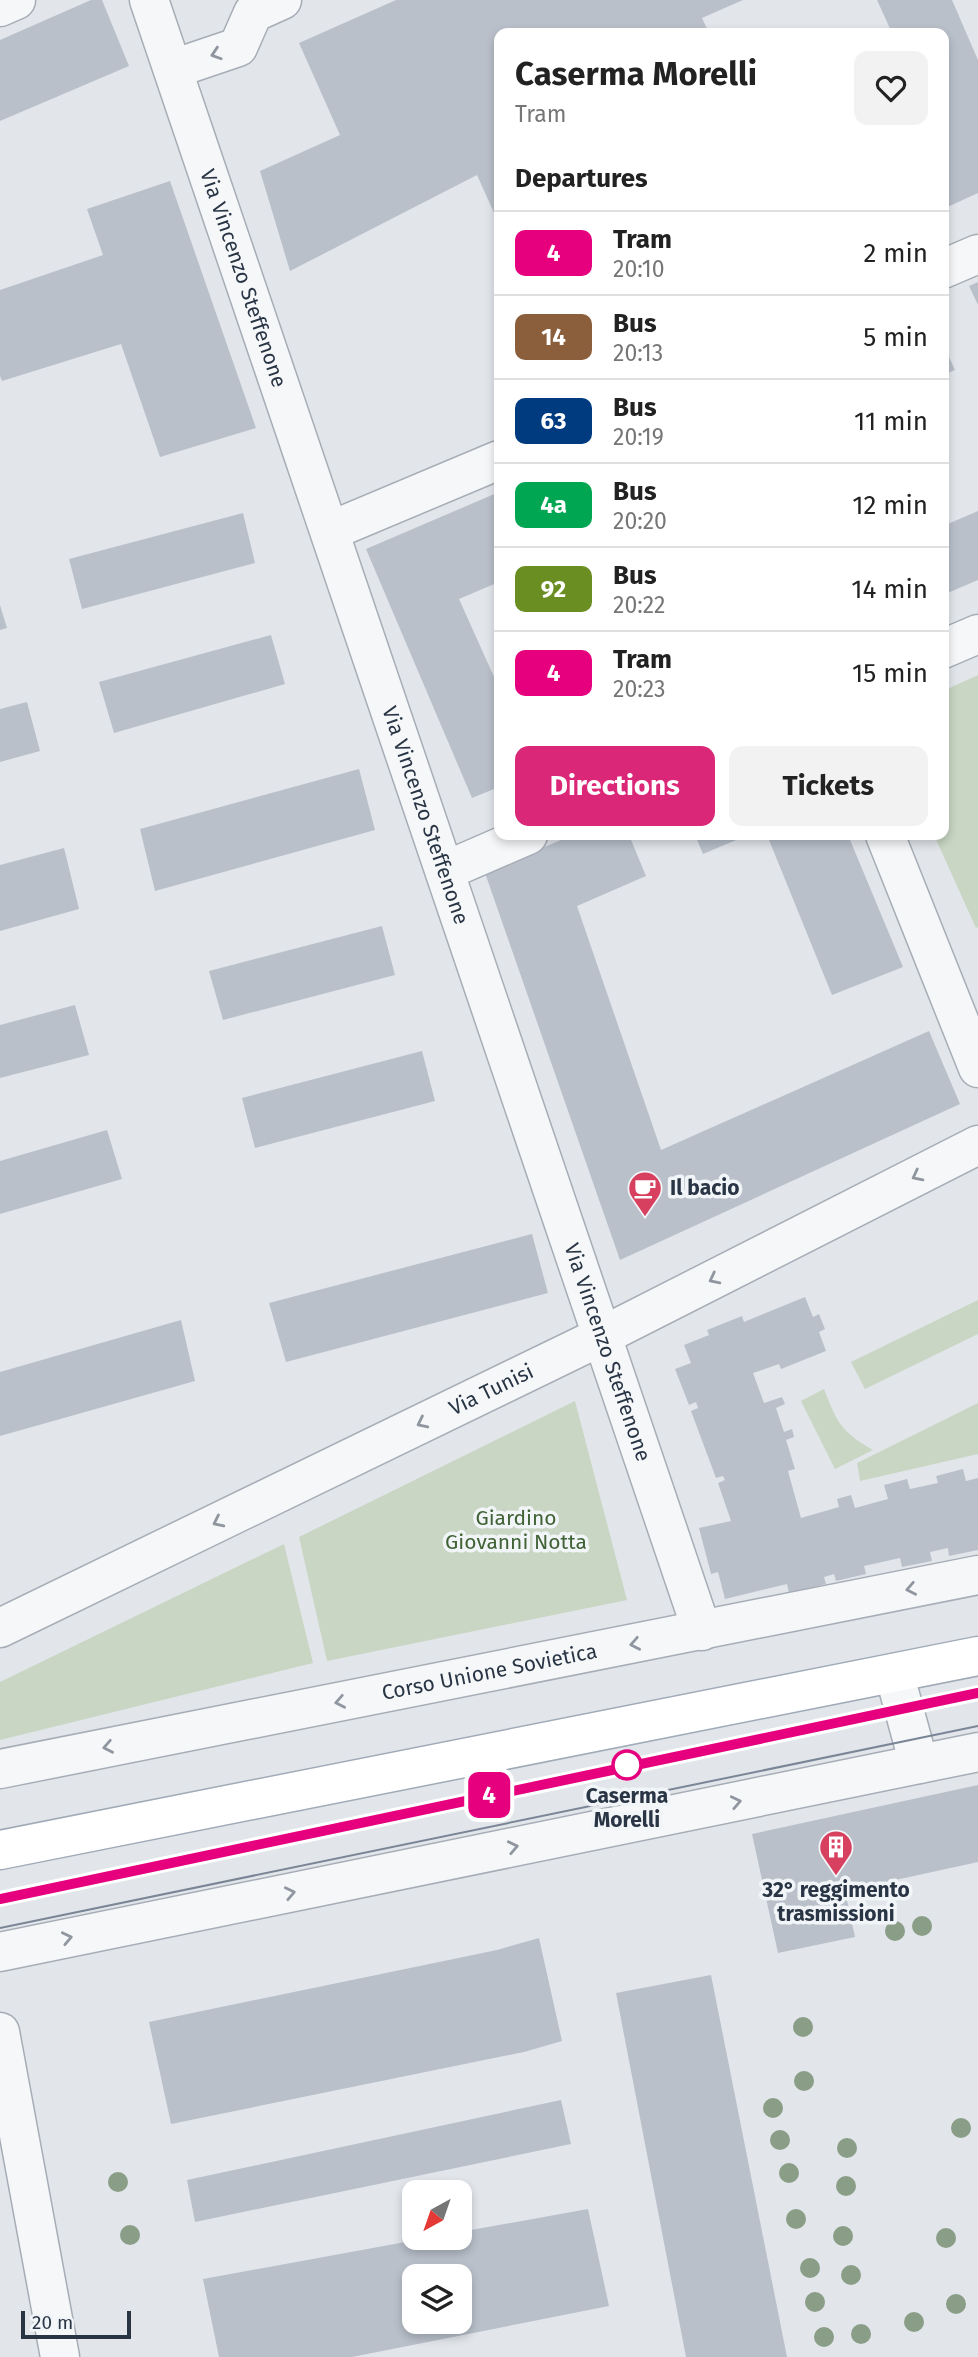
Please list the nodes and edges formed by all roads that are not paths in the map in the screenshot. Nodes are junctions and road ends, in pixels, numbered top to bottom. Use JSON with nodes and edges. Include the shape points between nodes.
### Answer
{"nodes":[{"id":1,"x":16,"y":0,"type":"edge"},
{"id":2,"x":149,"y":0,"type":"edge"},
{"id":3,"x":282,"y":0,"type":"edge"},
{"id":4,"x":0,"y":7,"type":"edge"},
{"id":5,"x":173,"y":69,"type":"junction"},
{"id":6,"x":978,"y":254,"type":"edge"},
{"id":7,"x":949,"y":266,"type":"edge"},
{"id":8,"x":494,"y":462,"type":"edge"},
{"id":9,"x":330,"y":531,"type":"junction"},
{"id":10,"x":978,"y":634,"type":"edge"},
{"id":11,"x":949,"y":646,"type":"edge"},
{"id":12,"x":517,"y":840,"type":"edge"},
{"id":13,"x":887,"y":840,"type":"edge"},
{"id":14,"x":445,"y":872,"type":"junction"},
{"id":15,"x":978,"y":1068,"type":"edge"},
{"id":16,"x":978,"y":1145,"type":"edge"},
{"id":17,"x":601,"y":1336,"type":"junction"},
{"id":18,"x":978,"y":1575,"type":"edge"},
{"id":19,"x":0,"y":1628,"type":"edge"},
{"id":20,"x":702,"y":1631,"type":"junction"},
{"id":21,"x":978,"y":1657,"type":"edge"},
{"id":22,"x":894,"y":1673,"type":"junction"},
{"id":23,"x":978,"y":1752,"type":"edge"},
{"id":24,"x":919,"y":1764,"type":"junction"},
{"id":25,"x":0,"y":1769,"type":"edge"},
{"id":26,"x":0,"y":1850,"type":"edge"},
{"id":27,"x":0,"y":1952,"type":"edge"},
{"id":28,"x":0,"y":2032,"type":"edge"},
{"id":29,"x":60,"y":2357,"type":"edge"}],
"edges":[{"from":1,"to":4,"type":"street"},
{"from":2,"to":5,"type":"street","name":"Via Vincenzo Steffenone"},
{"from":3,"to":5,"type":"street","one_way":true,"via":[[253,13],[238,47]]},
{"from":5,"to":9,"type":"street","name":"Via Vincenzo Steffenone"},
{"from":6,"to":7,"type":"street"},
{"from":8,"to":9,"type":"street"},
{"from":9,"to":14,"type":"street","name":"Via Vincenzo Steffenone"},
{"from":10,"to":11,"type":"street"},
{"from":12,"to":14,"type":"street"},
{"from":13,"to":15,"type":"street"},
{"from":14,"to":17,"type":"street","name":"Via Vincenzo Steffenone"},
{"from":16,"to":17,"type":"street","name":"Via Tunisi","one_way":true},
{"from":17,"to":19,"type":"street","name":"Via Tunisi","one_way":true},
{"from":17,"to":20,"type":"street","name":"Via Vincenzo Steffenone"},
{"from":18,"to":20,"type":"street","name":"Corso Unione Sovietica","one_way":true},
{"from":20,"to":25,"type":"street","name":"Corso Unione Sovietica","one_way":true},
{"from":21,"to":22,"type":"main road"},
{"from":22,"to":24,"type":"street"},
{"from":22,"to":26,"type":"main road"},
{"from":23,"to":24,"type":"street"},
{"from":27,"to":24,"type":"street","one_way":true},
{"from":28,"to":29,"type":"street"}]}
